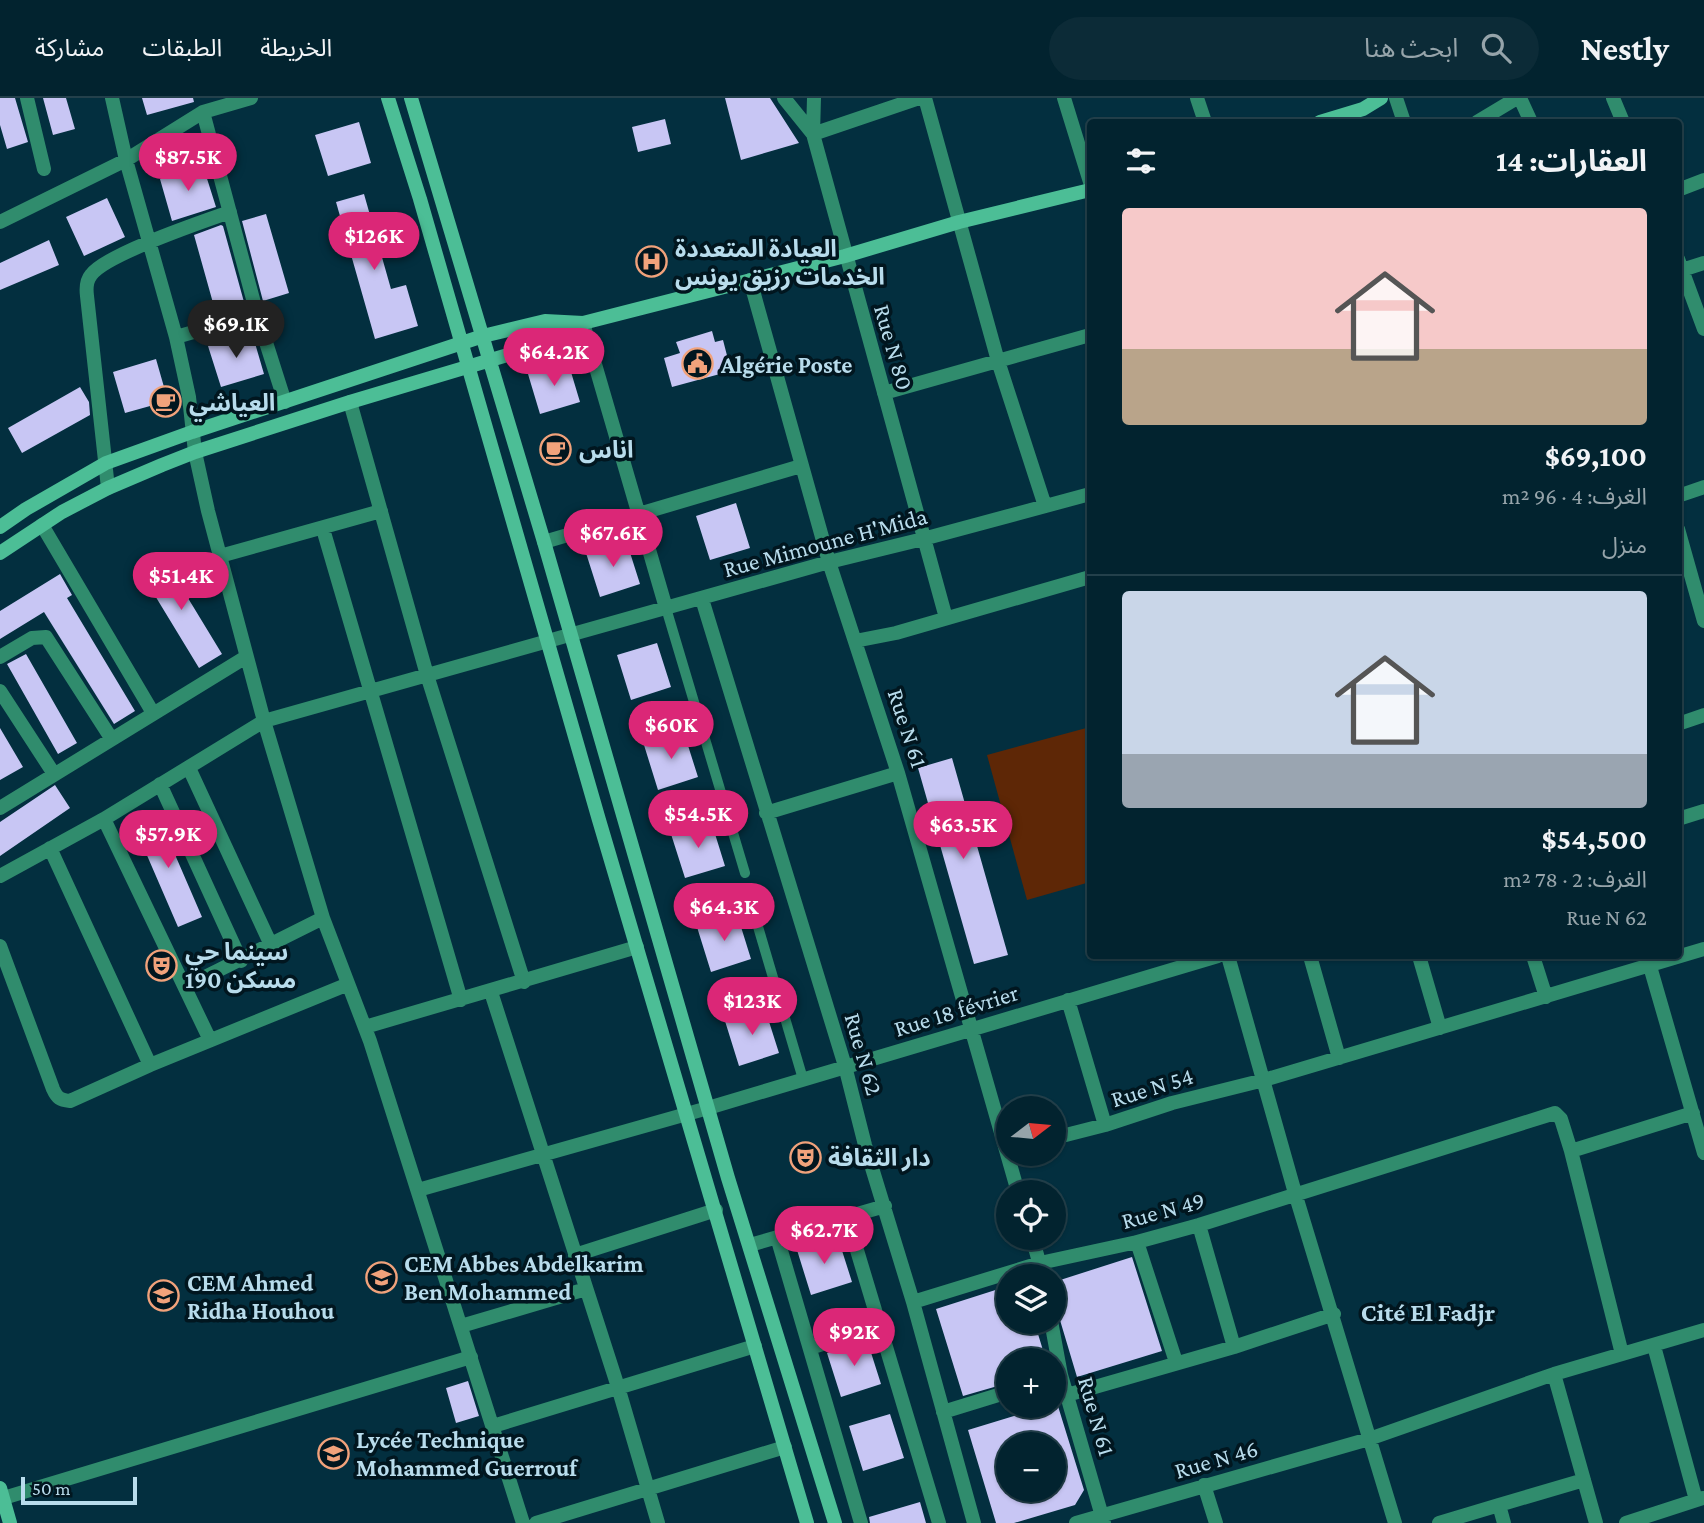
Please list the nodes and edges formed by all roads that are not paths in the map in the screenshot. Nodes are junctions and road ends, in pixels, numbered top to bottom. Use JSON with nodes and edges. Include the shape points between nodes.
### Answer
{"nodes":[{"id":1,"x":27,"y":98,"type":"edge"},
{"id":2,"x":112,"y":98,"type":"edge"},
{"id":3,"x":251,"y":98,"type":"edge"},
{"id":4,"x":388,"y":98,"type":"edge"},
{"id":5,"x":411,"y":98,"type":"edge"},
{"id":6,"x":783,"y":98,"type":"edge"},
{"id":7,"x":814,"y":98,"type":"edge"},
{"id":8,"x":919,"y":98,"type":"edge"},
{"id":9,"x":925,"y":98,"type":"edge"},
{"id":10,"x":1064,"y":98,"type":"edge"},
{"id":11,"x":1197,"y":98,"type":"edge"},
{"id":12,"x":1381,"y":98,"type":"edge"},
{"id":13,"x":1396,"y":98,"type":"edge"},
{"id":14,"x":1518,"y":98,"type":"edge"},
{"id":15,"x":1613,"y":98,"type":"edge"},
{"id":16,"x":203,"y":113,"type":"junction"},
{"id":17,"x":1204,"y":119,"type":"edge"},
{"id":18,"x":1330,"y":119,"type":"edge"},
{"id":19,"x":1403,"y":119,"type":"edge"},
{"id":20,"x":1482,"y":119,"type":"edge"},
{"id":21,"x":1529,"y":119,"type":"edge"},
{"id":22,"x":1622,"y":119,"type":"edge"},
{"id":23,"x":813,"y":134,"type":"junction"},
{"id":24,"x":126,"y":160,"type":"junction"},
{"id":25,"x":44,"y":169,"type":"dead end"},
{"id":26,"x":1087,"y":172,"type":"edge"},
{"id":27,"x":1704,"y":180,"type":"edge"},
{"id":28,"x":1682,"y":189,"type":"edge"},
{"id":29,"x":1087,"y":191,"type":"edge"},
{"id":30,"x":439,"y":194,"type":"junction"},
{"id":31,"x":420,"y":199,"type":"junction"},
{"id":32,"x":230,"y":212,"type":"junction"},
{"id":33,"x":0,"y":222,"type":"edge"},
{"id":34,"x":959,"y":222,"type":"junction"},
{"id":35,"x":150,"y":242,"type":"junction"},
{"id":36,"x":845,"y":256,"type":"junction"},
{"id":37,"x":1704,"y":263,"type":"edge"},
{"id":38,"x":1682,"y":265,"type":"edge"},
{"id":39,"x":1682,"y":270,"type":"edge"},
{"id":40,"x":750,"y":280,"type":"junction"},
{"id":41,"x":257,"y":314,"type":"junction"},
{"id":42,"x":583,"y":323,"type":"junction"},
{"id":43,"x":1704,"y":329,"type":"edge"},
{"id":44,"x":483,"y":336,"type":"junction"},
{"id":45,"x":1087,"y":336,"type":"edge"},
{"id":46,"x":176,"y":337,"type":"junction"},
{"id":47,"x":461,"y":344,"type":"junction"},
{"id":48,"x":998,"y":361,"type":"junction"},
{"id":49,"x":489,"y":362,"type":"junction"},
{"id":50,"x":468,"y":368,"type":"junction"},
{"id":51,"x":884,"y":393,"type":"junction"},
{"id":52,"x":285,"y":402,"type":"junction"},
{"id":53,"x":350,"y":402,"type":"junction"},
{"id":54,"x":192,"y":432,"type":"junction"},
{"id":55,"x":195,"y":452,"type":"junction"},
{"id":56,"x":106,"y":463,"type":"junction"},
{"id":57,"x":801,"y":466,"type":"junction"},
{"id":58,"x":1704,"y":487,"type":"edge"},
{"id":59,"x":108,"y":488,"type":"junction"},
{"id":60,"x":1087,"y":495,"type":"edge"},
{"id":61,"x":1682,"y":495,"type":"edge"},
{"id":62,"x":1045,"y":506,"type":"junction"},
{"id":63,"x":381,"y":511,"type":"junction"},
{"id":64,"x":640,"y":514,"type":"junction"},
{"id":65,"x":42,"y":525,"type":"junction"},
{"id":66,"x":0,"y":527,"type":"edge"},
{"id":67,"x":323,"y":529,"type":"junction"},
{"id":68,"x":923,"y":539,"type":"junction"},
{"id":69,"x":544,"y":542,"type":"junction"},
{"id":70,"x":1682,"y":542,"type":"edge"},
{"id":71,"x":0,"y":553,"type":"edge"},
{"id":72,"x":220,"y":556,"type":"junction"},
{"id":73,"x":829,"y":562,"type":"junction"},
{"id":74,"x":1087,"y":578,"type":"edge"},
{"id":75,"x":702,"y":599,"type":"junction"},
{"id":76,"x":666,"y":608,"type":"junction"},
{"id":77,"x":1703,"y":613,"type":"edge"},
{"id":78,"x":946,"y":618,"type":"junction"},
{"id":79,"x":571,"y":634,"type":"junction"},
{"id":80,"x":548,"y":640,"type":"junction"},
{"id":81,"x":855,"y":641,"type":"junction"},
{"id":82,"x":0,"y":657,"type":"edge"},
{"id":83,"x":246,"y":657,"type":"junction"},
{"id":84,"x":427,"y":675,"type":"junction"},
{"id":85,"x":0,"y":691,"type":"edge"},
{"id":86,"x":368,"y":691,"type":"junction"},
{"id":87,"x":153,"y":713,"type":"junction"},
{"id":88,"x":1704,"y":715,"type":"edge"},
{"id":89,"x":264,"y":720,"type":"junction"},
{"id":90,"x":1682,"y":723,"type":"edge"},
{"id":91,"x":111,"y":738,"type":"junction"},
{"id":92,"x":189,"y":768,"type":"junction"},
{"id":93,"x":898,"y":773,"type":"junction"},
{"id":94,"x":54,"y":774,"type":"junction"},
{"id":95,"x":160,"y":784,"type":"junction"},
{"id":96,"x":0,"y":808,"type":"edge"},
{"id":97,"x":1704,"y":811,"type":"edge"},
{"id":98,"x":766,"y":813,"type":"junction"},
{"id":99,"x":104,"y":818,"type":"junction"},
{"id":100,"x":1682,"y":818,"type":"edge"},
{"id":101,"x":50,"y":848,"type":"junction"},
{"id":102,"x":745,"y":873,"type":"dead end"},
{"id":103,"x":0,"y":876,"type":"edge"},
{"id":104,"x":751,"y":903,"type":"dead end"},
{"id":105,"x":323,"y":918,"type":"junction"},
{"id":106,"x":0,"y":946,"type":"edge"},
{"id":107,"x":271,"y":946,"type":"junction"},
{"id":108,"x":637,"y":947,"type":"junction"},
{"id":109,"x":1704,"y":949,"type":"edge"},
{"id":110,"x":1682,"y":954,"type":"edge"},
{"id":111,"x":1208,"y":959,"type":"edge"},
{"id":112,"x":1229,"y":959,"type":"edge"},
{"id":113,"x":1311,"y":959,"type":"edge"},
{"id":114,"x":1420,"y":959,"type":"edge"},
{"id":115,"x":1534,"y":959,"type":"edge"},
{"id":116,"x":241,"y":961,"type":"junction"},
{"id":117,"x":1648,"y":961,"type":"edge"},
{"id":118,"x":524,"y":982,"type":"junction"},
{"id":119,"x":346,"y":985,"type":"junction"},
{"id":120,"x":185,"y":987,"type":"junction"},
{"id":121,"x":491,"y":992,"type":"junction"},
{"id":122,"x":1546,"y":997,"type":"junction"},
{"id":123,"x":461,"y":1000,"type":"junction"},
{"id":124,"x":1068,"y":1000,"type":"junction"},
{"id":125,"x":365,"y":1027,"type":"junction"},
{"id":126,"x":1440,"y":1028,"type":"junction"},
{"id":127,"x":970,"y":1030,"type":"junction"},
{"id":128,"x":210,"y":1041,"type":"junction"},
{"id":129,"x":1339,"y":1058,"type":"junction"},
{"id":130,"x":150,"y":1065,"type":"junction"},
{"id":131,"x":845,"y":1066,"type":"junction"},
{"id":132,"x":803,"y":1079,"type":"junction"},
{"id":133,"x":1264,"y":1080,"type":"junction"},
{"id":134,"x":708,"y":1108,"type":"junction"},
{"id":135,"x":687,"y":1113,"type":"junction"},
{"id":136,"x":1693,"y":1113,"type":"junction"},
{"id":137,"x":996,"y":1117,"type":"edge"},
{"id":138,"x":1105,"y":1125,"type":"junction"},
{"id":139,"x":1066,"y":1135,"type":"edge"},
{"id":140,"x":1571,"y":1151,"type":"junction"},
{"id":141,"x":1704,"y":1153,"type":"edge"},
{"id":142,"x":542,"y":1154,"type":"junction"},
{"id":143,"x":418,"y":1190,"type":"junction"},
{"id":144,"x":1296,"y":1193,"type":"junction"},
{"id":145,"x":885,"y":1206,"type":"junction"},
{"id":146,"x":716,"y":1210,"type":"junction"},
{"id":147,"x":847,"y":1217,"type":"junction"},
{"id":148,"x":1199,"y":1226,"type":"junction"},
{"id":149,"x":777,"y":1237,"type":"junction"},
{"id":150,"x":1137,"y":1242,"type":"junction"},
{"id":151,"x":750,"y":1245,"type":"junction"},
{"id":152,"x":575,"y":1255,"type":"junction"},
{"id":153,"x":1062,"y":1264,"type":"edge"},
{"id":154,"x":996,"y":1282,"type":"edge"},
{"id":155,"x":586,"y":1289,"type":"junction"},
{"id":156,"x":913,"y":1303,"type":"junction"},
{"id":157,"x":1334,"y":1314,"type":"junction"},
{"id":158,"x":461,"y":1326,"type":"junction"},
{"id":159,"x":878,"y":1326,"type":"junction"},
{"id":160,"x":1704,"y":1330,"type":"edge"},
{"id":161,"x":755,"y":1346,"type":"junction"},
{"id":162,"x":1654,"y":1346,"type":"junction"},
{"id":163,"x":1234,"y":1347,"type":"junction"},
{"id":164,"x":810,"y":1348,"type":"junction"},
{"id":165,"x":1622,"y":1354,"type":"junction"},
{"id":166,"x":471,"y":1357,"type":"junction"},
{"id":167,"x":1176,"y":1362,"type":"junction"},
{"id":168,"x":1554,"y":1374,"type":"junction"},
{"id":169,"x":618,"y":1387,"type":"junction"},
{"id":170,"x":1066,"y":1392,"type":"edge"},
{"id":171,"x":1068,"y":1395,"type":"junction"},
{"id":172,"x":996,"y":1396,"type":"edge"},
{"id":173,"x":943,"y":1412,"type":"junction"},
{"id":174,"x":493,"y":1426,"type":"junction"},
{"id":175,"x":1368,"y":1439,"type":"junction"},
{"id":176,"x":785,"y":1447,"type":"junction"},
{"id":177,"x":1584,"y":1480,"type":"junction"},
{"id":178,"x":1204,"y":1485,"type":"junction"},
{"id":179,"x":648,"y":1490,"type":"junction"},
{"id":180,"x":1,"y":1495,"type":"edge"},
{"id":181,"x":1700,"y":1499,"type":"edge"},
{"id":182,"x":1499,"y":1505,"type":"junction"},
{"id":183,"x":1103,"y":1519,"type":"edge"},
{"id":184,"x":10,"y":1523,"type":"edge"},
{"id":185,"x":523,"y":1523,"type":"edge"},
{"id":186,"x":536,"y":1523,"type":"edge"},
{"id":187,"x":658,"y":1523,"type":"edge"},
{"id":188,"x":807,"y":1523,"type":"edge"},
{"id":189,"x":835,"y":1523,"type":"edge"},
{"id":190,"x":861,"y":1523,"type":"edge"},
{"id":191,"x":939,"y":1523,"type":"edge"},
{"id":192,"x":974,"y":1523,"type":"edge"},
{"id":193,"x":1076,"y":1523,"type":"edge"},
{"id":194,"x":1216,"y":1523,"type":"edge"},
{"id":195,"x":1395,"y":1523,"type":"edge"},
{"id":196,"x":1439,"y":1523,"type":"edge"},
{"id":197,"x":1504,"y":1523,"type":"edge"},
{"id":198,"x":1596,"y":1523,"type":"edge"},
{"id":199,"x":1626,"y":1523,"type":"edge"}],
"edges":[{"from":1,"to":25,"type":"street"},
{"from":2,"to":24,"type":"street"},
{"from":3,"to":16,"type":"street"},
{"from":4,"to":31,"type":"main road"},
{"from":5,"to":30,"type":"main road"},
{"from":6,"to":23,"type":"street","name":"Rue N 80"},
{"from":7,"to":23,"type":"street"},
{"from":8,"to":23,"type":"street"},
{"from":9,"to":34,"type":"street"},
{"from":10,"to":26,"type":"street"},
{"from":11,"to":17,"type":"street"},
{"from":12,"to":18,"type":"main road"},
{"from":13,"to":19,"type":"street"},
{"from":14,"to":20,"type":"street"},
{"from":14,"to":21,"type":"street"},
{"from":15,"to":22,"type":"street"},
{"from":16,"to":24,"type":"street"},
{"from":16,"to":32,"type":"street"},
{"from":23,"to":36,"type":"street","name":"Rue N 80"},
{"from":24,"to":33,"type":"street"},
{"from":24,"to":35,"type":"street"},
{"from":27,"to":28,"type":"street"},
{"from":29,"to":34,"type":"main road"},
{"from":30,"to":31,"type":"main road"},
{"from":30,"to":44,"type":"main road"},
{"from":31,"to":47,"type":"main road"},
{"from":32,"to":35,"type":"street"},
{"from":32,"to":41,"type":"street"},
{"from":34,"to":36,"type":"main road"},
{"from":34,"to":48,"type":"street"},
{"from":35,"to":46,"type":"street"},
{"from":35,"to":56,"type":"street","via":[[93,272],[86,286]]},
{"from":36,"to":40,"type":"main road"},
{"from":36,"to":51,"type":"street","name":"Rue N 80"},
{"from":37,"to":38,"type":"street"},
{"from":39,"to":43,"type":"street"},
{"from":40,"to":42,"type":"main road"},
{"from":40,"to":57,"type":"street","name":"Rue N 61"},
{"from":41,"to":46,"type":"street"},
{"from":41,"to":52,"type":"street"},
{"from":42,"to":44,"type":"main road","via":[[545,321]]},
{"from":42,"to":49,"type":"main road","via":[[561,338]]},
{"from":42,"to":64,"type":"street"},
{"from":44,"to":47,"type":"main road"},
{"from":44,"to":49,"type":"main road"},
{"from":45,"to":48,"type":"street"},
{"from":46,"to":54,"type":"street"},
{"from":47,"to":50,"type":"main road"},
{"from":47,"to":52,"type":"main road"},
{"from":48,"to":51,"type":"street"},
{"from":48,"to":62,"type":"street"},
{"from":49,"to":50,"type":"main road"},
{"from":49,"to":69,"type":"main road"},
{"from":50,"to":53,"type":"main road"},
{"from":50,"to":80,"type":"main road"},
{"from":51,"to":68,"type":"street","name":"Rue N 80"},
{"from":52,"to":54,"type":"main road"},
{"from":53,"to":55,"type":"main road"},
{"from":53,"to":63,"type":"street"},
{"from":54,"to":55,"type":"street"},
{"from":54,"to":56,"type":"main road"},
{"from":55,"to":59,"type":"main road"},
{"from":55,"to":72,"type":"street"},
{"from":56,"to":59,"type":"street"},
{"from":56,"to":66,"type":"main road"},
{"from":57,"to":64,"type":"street"},
{"from":57,"to":73,"type":"street","name":"Rue N 61"},
{"from":58,"to":61,"type":"street"},
{"from":59,"to":65,"type":"main road"},
{"from":60,"to":62,"type":"street","name":"Rue Mimoune H'Mida"},
{"from":62,"to":68,"type":"street","name":"Rue Mimoune H'Mida"},
{"from":63,"to":67,"type":"street"},
{"from":63,"to":84,"type":"street"},
{"from":64,"to":69,"type":"street"},
{"from":64,"to":76,"type":"street"},
{"from":65,"to":71,"type":"main road"},
{"from":65,"to":87,"type":"street"},
{"from":67,"to":72,"type":"street"},
{"from":67,"to":86,"type":"street"},
{"from":68,"to":73,"type":"street","name":"Rue Mimoune H'Mida"},
{"from":68,"to":78,"type":"street","name":"Rue N 80"},
{"from":69,"to":79,"type":"main road"},
{"from":70,"to":77,"type":"street"},
{"from":72,"to":83,"type":"street"},
{"from":73,"to":75,"type":"street","name":"Rue Mimoune H'Mida"},
{"from":73,"to":81,"type":"street","name":"Rue N 61"},
{"from":74,"to":78,"type":"street"},
{"from":75,"to":76,"type":"street","name":"Rue Mimoune H'Mida"},
{"from":75,"to":98,"type":"street","name":"Rue N 62"},
{"from":76,"to":79,"type":"street","name":"Rue Mimoune H'Mida"},
{"from":76,"to":102,"type":"lane"},
{"from":78,"to":81,"type":"street"},
{"from":79,"to":80,"type":"street","name":"Rue Mimoune H'Mida"},
{"from":79,"to":134,"type":"main road"},
{"from":80,"to":84,"type":"street","name":"Rue Mimoune H'Mida"},
{"from":80,"to":108,"type":"main road"},
{"from":81,"to":93,"type":"street","name":"Rue N 61"},
{"from":82,"to":91,"type":"street","via":[[32,638],[46,637]]},
{"from":83,"to":87,"type":"street"},
{"from":83,"to":89,"type":"street"},
{"from":84,"to":86,"type":"street","name":"Rue Mimoune H'Mida"},
{"from":84,"to":118,"type":"street"},
{"from":85,"to":94,"type":"street"},
{"from":86,"to":89,"type":"street","name":"Rue Mimoune H'Mida"},
{"from":86,"to":123,"type":"street"},
{"from":87,"to":91,"type":"street"},
{"from":88,"to":90,"type":"street"},
{"from":89,"to":92,"type":"street","name":"Rue Mimoune H'Mida"},
{"from":89,"to":105,"type":"street"},
{"from":91,"to":94,"type":"street"},
{"from":92,"to":95,"type":"street","name":"Rue Mimoune H'Mida"},
{"from":92,"to":107,"type":"street"},
{"from":93,"to":98,"type":"street"},
{"from":93,"to":127,"type":"street","name":"Rue N 61"},
{"from":94,"to":96,"type":"street"},
{"from":95,"to":99,"type":"street","name":"Rue Mimoune H'Mida"},
{"from":95,"to":116,"type":"street"},
{"from":97,"to":100,"type":"street"},
{"from":98,"to":131,"type":"street","name":"Rue N 62"},
{"from":99,"to":101,"type":"street","name":"Rue Mimoune H'Mida"},
{"from":99,"to":120,"type":"street"},
{"from":101,"to":103,"type":"street","name":"Rue Mimoune H'Mida"},
{"from":101,"to":130,"type":"street"},
{"from":104,"to":132,"type":"lane"},
{"from":105,"to":107,"type":"street"},
{"from":105,"to":119,"type":"street"},
{"from":106,"to":130,"type":"street","via":[[57,1097],[70,1101]]},
{"from":107,"to":116,"type":"street"},
{"from":108,"to":118,"type":"street"},
{"from":108,"to":135,"type":"main road"},
{"from":109,"to":110,"type":"street","name":"Rue N 54"},
{"from":111,"to":124,"type":"street","name":"Rue 18 février"},
{"from":112,"to":133,"type":"street"},
{"from":113,"to":129,"type":"street"},
{"from":114,"to":126,"type":"street"},
{"from":115,"to":122,"type":"street"},
{"from":116,"to":120,"type":"street"},
{"from":117,"to":122,"type":"street","name":"Rue N 54"},
{"from":117,"to":136,"type":"street"},
{"from":118,"to":121,"type":"street"},
{"from":119,"to":125,"type":"street"},
{"from":119,"to":128,"type":"street"},
{"from":120,"to":128,"type":"street"},
{"from":121,"to":123,"type":"street"},
{"from":121,"to":142,"type":"street"},
{"from":122,"to":126,"type":"street","name":"Rue N 54"},
{"from":123,"to":125,"type":"street"},
{"from":124,"to":127,"type":"street","name":"Rue 18 février"},
{"from":124,"to":138,"type":"street"},
{"from":125,"to":143,"type":"street"},
{"from":126,"to":129,"type":"street","name":"Rue N 54"},
{"from":127,"to":131,"type":"street","name":"Rue 18 février"},
{"from":127,"to":137,"type":"street","name":"Rue N 61"},
{"from":128,"to":130,"type":"street"},
{"from":129,"to":133,"type":"street","name":"Rue N 54"},
{"from":131,"to":132,"type":"street","name":"Rue 18 février"},
{"from":131,"to":145,"type":"street","name":"Rue N 62"},
{"from":132,"to":134,"type":"street","name":"Rue 18 février"},
{"from":133,"to":138,"type":"street","name":"Rue N 54"},
{"from":133,"to":144,"type":"street"},
{"from":134,"to":135,"type":"street","name":"Rue 18 février"},
{"from":134,"to":151,"type":"main road"},
{"from":135,"to":142,"type":"street","name":"Rue 18 février"},
{"from":135,"to":146,"type":"main road"},
{"from":136,"to":140,"type":"street"},
{"from":136,"to":141,"type":"street"},
{"from":138,"to":139,"type":"street","name":"Rue N 54"},
{"from":140,"to":144,"type":"street","name":"Rue N 49","via":[[1555,1113]]},
{"from":140,"to":165,"type":"street"},
{"from":142,"to":143,"type":"street","name":"Rue 18 février"},
{"from":142,"to":152,"type":"street"},
{"from":143,"to":158,"type":"street"},
{"from":144,"to":148,"type":"street","name":"Rue N 49"},
{"from":144,"to":157,"type":"street"},
{"from":145,"to":147,"type":"street"},
{"from":145,"to":156,"type":"street","name":"Rue N 62"},
{"from":146,"to":152,"type":"street"},
{"from":146,"to":161,"type":"main road"},
{"from":147,"to":149,"type":"street"},
{"from":147,"to":159,"type":"street"},
{"from":148,"to":150,"type":"street","name":"Rue N 49"},
{"from":148,"to":163,"type":"street"},
{"from":149,"to":151,"type":"street"},
{"from":149,"to":164,"type":"street"},
{"from":150,"to":153,"type":"street","name":"Rue N 49"},
{"from":150,"to":167,"type":"street"},
{"from":151,"to":189,"type":"main road"},
{"from":152,"to":155,"type":"street"},
{"from":154,"to":156,"type":"street","name":"Rue N 49"},
{"from":155,"to":158,"type":"street"},
{"from":155,"to":169,"type":"street"},
{"from":156,"to":173,"type":"street","name":"Rue N 62"},
{"from":157,"to":163,"type":"street"},
{"from":157,"to":175,"type":"street"},
{"from":158,"to":166,"type":"street"},
{"from":159,"to":164,"type":"street"},
{"from":159,"to":191,"type":"street"},
{"from":160,"to":162,"type":"street","name":"Rue N 46"},
{"from":161,"to":169,"type":"street"},
{"from":161,"to":176,"type":"main road"},
{"from":162,"to":165,"type":"street","name":"Rue N 46"},
{"from":162,"to":181,"type":"street"},
{"from":163,"to":167,"type":"street"},
{"from":164,"to":190,"type":"street"},
{"from":165,"to":168,"type":"street","name":"Rue N 46"},
{"from":166,"to":174,"type":"street"},
{"from":166,"to":180,"type":"street"},
{"from":167,"to":171,"type":"street"},
{"from":168,"to":175,"type":"street","name":"Rue N 46"},
{"from":168,"to":177,"type":"street"},
{"from":169,"to":174,"type":"street"},
{"from":169,"to":179,"type":"street"},
{"from":170,"to":171,"type":"street","name":"Rue N 61"},
{"from":171,"to":183,"type":"street","name":"Rue N 61"},
{"from":172,"to":173,"type":"street"},
{"from":173,"to":192,"type":"street","name":"Rue N 62"},
{"from":174,"to":185,"type":"street"},
{"from":175,"to":178,"type":"street","name":"Rue N 46"},
{"from":175,"to":195,"type":"street"},
{"from":176,"to":179,"type":"street"},
{"from":176,"to":188,"type":"main road"},
{"from":177,"to":182,"type":"street"},
{"from":177,"to":198,"type":"street"},
{"from":178,"to":183,"type":"street","name":"Rue N 46"},
{"from":178,"to":194,"type":"street"},
{"from":179,"to":186,"type":"street"},
{"from":179,"to":187,"type":"street"},
{"from":180,"to":184,"type":"main road"},
{"from":181,"to":199,"type":"street"},
{"from":182,"to":196,"type":"street"},
{"from":182,"to":197,"type":"street"},
{"from":183,"to":193,"type":"street","name":"Rue N 46"}]}
